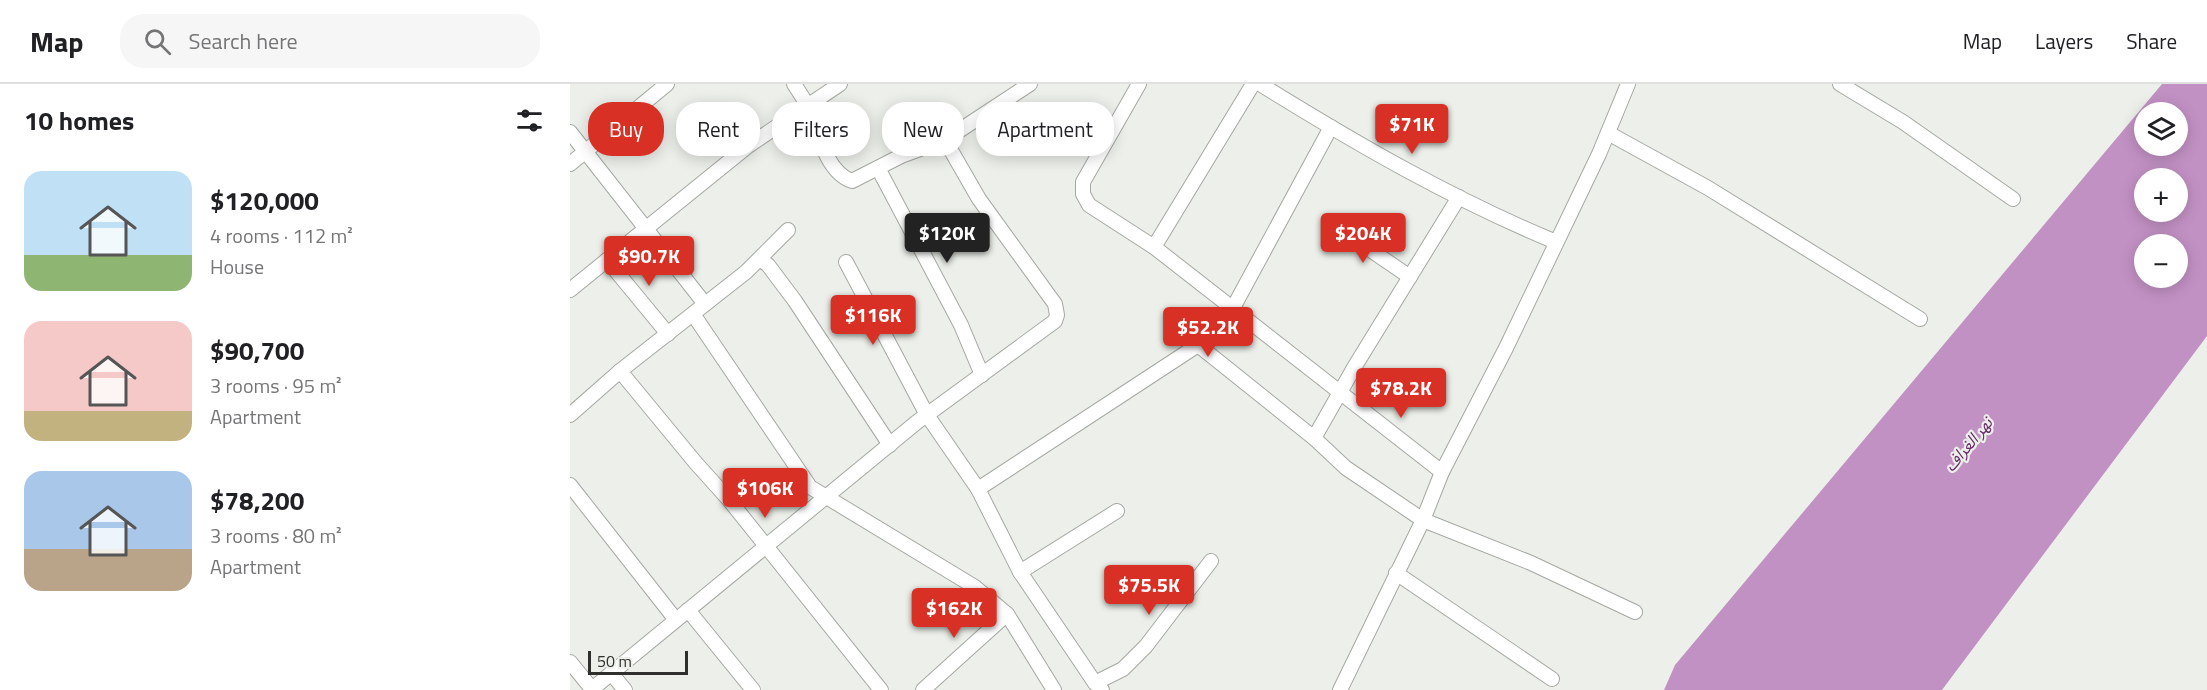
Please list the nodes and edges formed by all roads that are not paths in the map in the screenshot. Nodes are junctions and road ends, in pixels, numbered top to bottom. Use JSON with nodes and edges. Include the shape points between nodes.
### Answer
{"nodes":[{"id":1,"x":667,"y":84,"type":"edge"},
{"id":2,"x":794,"y":84,"type":"edge"},
{"id":3,"x":840,"y":84,"type":"edge"},
{"id":4,"x":1030,"y":84,"type":"edge"},
{"id":5,"x":1139,"y":84,"type":"edge"},
{"id":6,"x":1253,"y":84,"type":"edge"},
{"id":7,"x":1260,"y":84,"type":"edge"},
{"id":8,"x":1628,"y":84,"type":"edge"},
{"id":9,"x":1840,"y":84,"type":"edge"},
{"id":10,"x":805,"y":102,"type":"edge"},
{"id":11,"x":815,"y":102,"type":"edge"},
{"id":12,"x":964,"y":127,"type":"edge"},
{"id":13,"x":1331,"y":127,"type":"junction"},
{"id":14,"x":772,"y":130,"type":"edge"},
{"id":15,"x":570,"y":132,"type":"edge"},
{"id":16,"x":1608,"y":133,"type":"junction"},
{"id":17,"x":585,"y":151,"type":"junction"},
{"id":18,"x":827,"y":156,"type":"edge"},
{"id":19,"x":901,"y":156,"type":"edge"},
{"id":20,"x":954,"y":156,"type":"edge"},
{"id":21,"x":570,"y":164,"type":"edge"},
{"id":22,"x":878,"y":168,"type":"junction"},
{"id":23,"x":1459,"y":197,"type":"junction"},
{"id":24,"x":2013,"y":200,"type":"dead end"},
{"id":25,"x":1334,"y":225,"type":"dead end"},
{"id":26,"x":645,"y":229,"type":"junction"},
{"id":27,"x":788,"y":230,"type":"dead end"},
{"id":28,"x":1556,"y":242,"type":"junction"},
{"id":29,"x":1154,"y":247,"type":"junction"},
{"id":30,"x":760,"y":259,"type":"junction"},
{"id":31,"x":606,"y":260,"type":"junction"},
{"id":32,"x":846,"y":262,"type":"dead end"},
{"id":33,"x":1410,"y":277,"type":"junction"},
{"id":34,"x":570,"y":290,"type":"edge"},
{"id":35,"x":705,"y":304,"type":"junction"},
{"id":36,"x":1233,"y":308,"type":"junction"},
{"id":37,"x":693,"y":314,"type":"junction"},
{"id":38,"x":1920,"y":319,"type":"dead end"},
{"id":39,"x":668,"y":334,"type":"junction"},
{"id":40,"x":1198,"y":345,"type":"junction"},
{"id":41,"x":620,"y":371,"type":"junction"},
{"id":42,"x":982,"y":375,"type":"junction"},
{"id":43,"x":1340,"y":392,"type":"junction"},
{"id":44,"x":570,"y":415,"type":"edge"},
{"id":45,"x":927,"y":415,"type":"junction"},
{"id":46,"x":1314,"y":438,"type":"junction"},
{"id":47,"x":890,"y":445,"type":"junction"},
{"id":48,"x":1442,"y":472,"type":"junction"},
{"id":49,"x":570,"y":485,"type":"edge"},
{"id":50,"x":978,"y":489,"type":"junction"},
{"id":51,"x":826,"y":497,"type":"junction"},
{"id":52,"x":1116,"y":511,"type":"dead end"},
{"id":53,"x":1423,"y":520,"type":"junction"},
{"id":54,"x":766,"y":546,"type":"junction"},
{"id":55,"x":1211,"y":561,"type":"dead end"},
{"id":56,"x":1020,"y":572,"type":"junction"},
{"id":57,"x":1396,"y":573,"type":"junction"},
{"id":58,"x":688,"y":610,"type":"junction"},
{"id":59,"x":1635,"y":612,"type":"dead end"},
{"id":60,"x":1007,"y":614,"type":"junction"},
{"id":61,"x":676,"y":621,"type":"junction"},
{"id":62,"x":570,"y":662,"type":"edge"},
{"id":63,"x":611,"y":673,"type":"junction"},
{"id":64,"x":1552,"y":679,"type":"dead end"},
{"id":65,"x":1099,"y":687,"type":"edge"},
{"id":66,"x":591,"y":689,"type":"edge"},
{"id":67,"x":625,"y":690,"type":"edge"},
{"id":68,"x":753,"y":690,"type":"edge"},
{"id":69,"x":881,"y":690,"type":"edge"},
{"id":70,"x":923,"y":690,"type":"edge"},
{"id":71,"x":1054,"y":690,"type":"edge"},
{"id":72,"x":1340,"y":690,"type":"edge"}],
"edges":[{"from":1,"to":17,"type":"street"},
{"from":2,"to":10,"type":"street"},
{"from":3,"to":11,"type":"street"},
{"from":4,"to":12,"type":"street"},
{"from":5,"to":29,"type":"street","via":[[1083,182],[1083,194],[1089,205]]},
{"from":6,"to":29,"type":"street"},
{"from":7,"to":13,"type":"street"},
{"from":8,"to":16,"type":"street"},
{"from":9,"to":24,"type":"street","via":[[1903,122]]},
{"from":13,"to":23,"type":"street"},
{"from":13,"to":36,"type":"street"},
{"from":14,"to":26,"type":"street"},
{"from":15,"to":17,"type":"street"},
{"from":16,"to":28,"type":"street"},
{"from":16,"to":38,"type":"street","via":[[1708,188]]},
{"from":17,"to":21,"type":"street"},
{"from":17,"to":26,"type":"street"},
{"from":18,"to":22,"type":"street","via":[[844,178],[852,181]]},
{"from":19,"to":22,"type":"street"},
{"from":20,"to":42,"type":"street","via":[[979,199],[1057,310],[1051,325]]},
{"from":22,"to":42,"type":"street","via":[[961,325]]},
{"from":23,"to":28,"type":"street"},
{"from":23,"to":33,"type":"street"},
{"from":25,"to":33,"type":"street"},
{"from":26,"to":31,"type":"street"},
{"from":26,"to":35,"type":"street"},
{"from":27,"to":30,"type":"street"},
{"from":28,"to":48,"type":"street"},
{"from":29,"to":36,"type":"street"},
{"from":30,"to":35,"type":"street"},
{"from":30,"to":47,"type":"street","via":[[795,301]]},
{"from":31,"to":34,"type":"street"},
{"from":31,"to":39,"type":"street"},
{"from":32,"to":45,"type":"street"},
{"from":33,"to":43,"type":"street"},
{"from":35,"to":37,"type":"street"},
{"from":36,"to":40,"type":"street"},
{"from":36,"to":43,"type":"street"},
{"from":37,"to":39,"type":"street"},
{"from":37,"to":51,"type":"street","via":[[810,487]]},
{"from":39,"to":41,"type":"street"},
{"from":40,"to":46,"type":"street"},
{"from":40,"to":50,"type":"street"},
{"from":41,"to":44,"type":"street"},
{"from":41,"to":54,"type":"street"},
{"from":42,"to":45,"type":"street"},
{"from":43,"to":46,"type":"street"},
{"from":43,"to":48,"type":"street"},
{"from":45,"to":47,"type":"street"},
{"from":45,"to":50,"type":"street"},
{"from":46,"to":53,"type":"street","via":[[1346,468]]},
{"from":47,"to":51,"type":"street"},
{"from":48,"to":53,"type":"street"},
{"from":49,"to":61,"type":"street"},
{"from":50,"to":56,"type":"street"},
{"from":51,"to":54,"type":"street"},
{"from":51,"to":60,"type":"street","via":[[975,587]]},
{"from":52,"to":56,"type":"street"},
{"from":53,"to":57,"type":"street"},
{"from":53,"to":59,"type":"street","via":[[1531,563]]},
{"from":54,"to":58,"type":"street"},
{"from":54,"to":69,"type":"street"},
{"from":55,"to":65,"type":"street","via":[[1146,646]]},
{"from":56,"to":65,"type":"street"},
{"from":57,"to":64,"type":"street"},
{"from":57,"to":72,"type":"street"},
{"from":58,"to":61,"type":"street"},
{"from":58,"to":68,"type":"street"},
{"from":60,"to":70,"type":"street"},
{"from":60,"to":71,"type":"street"},
{"from":61,"to":63,"type":"street"},
{"from":62,"to":66,"type":"street"},
{"from":63,"to":66,"type":"street"},
{"from":63,"to":67,"type":"street"}]}
